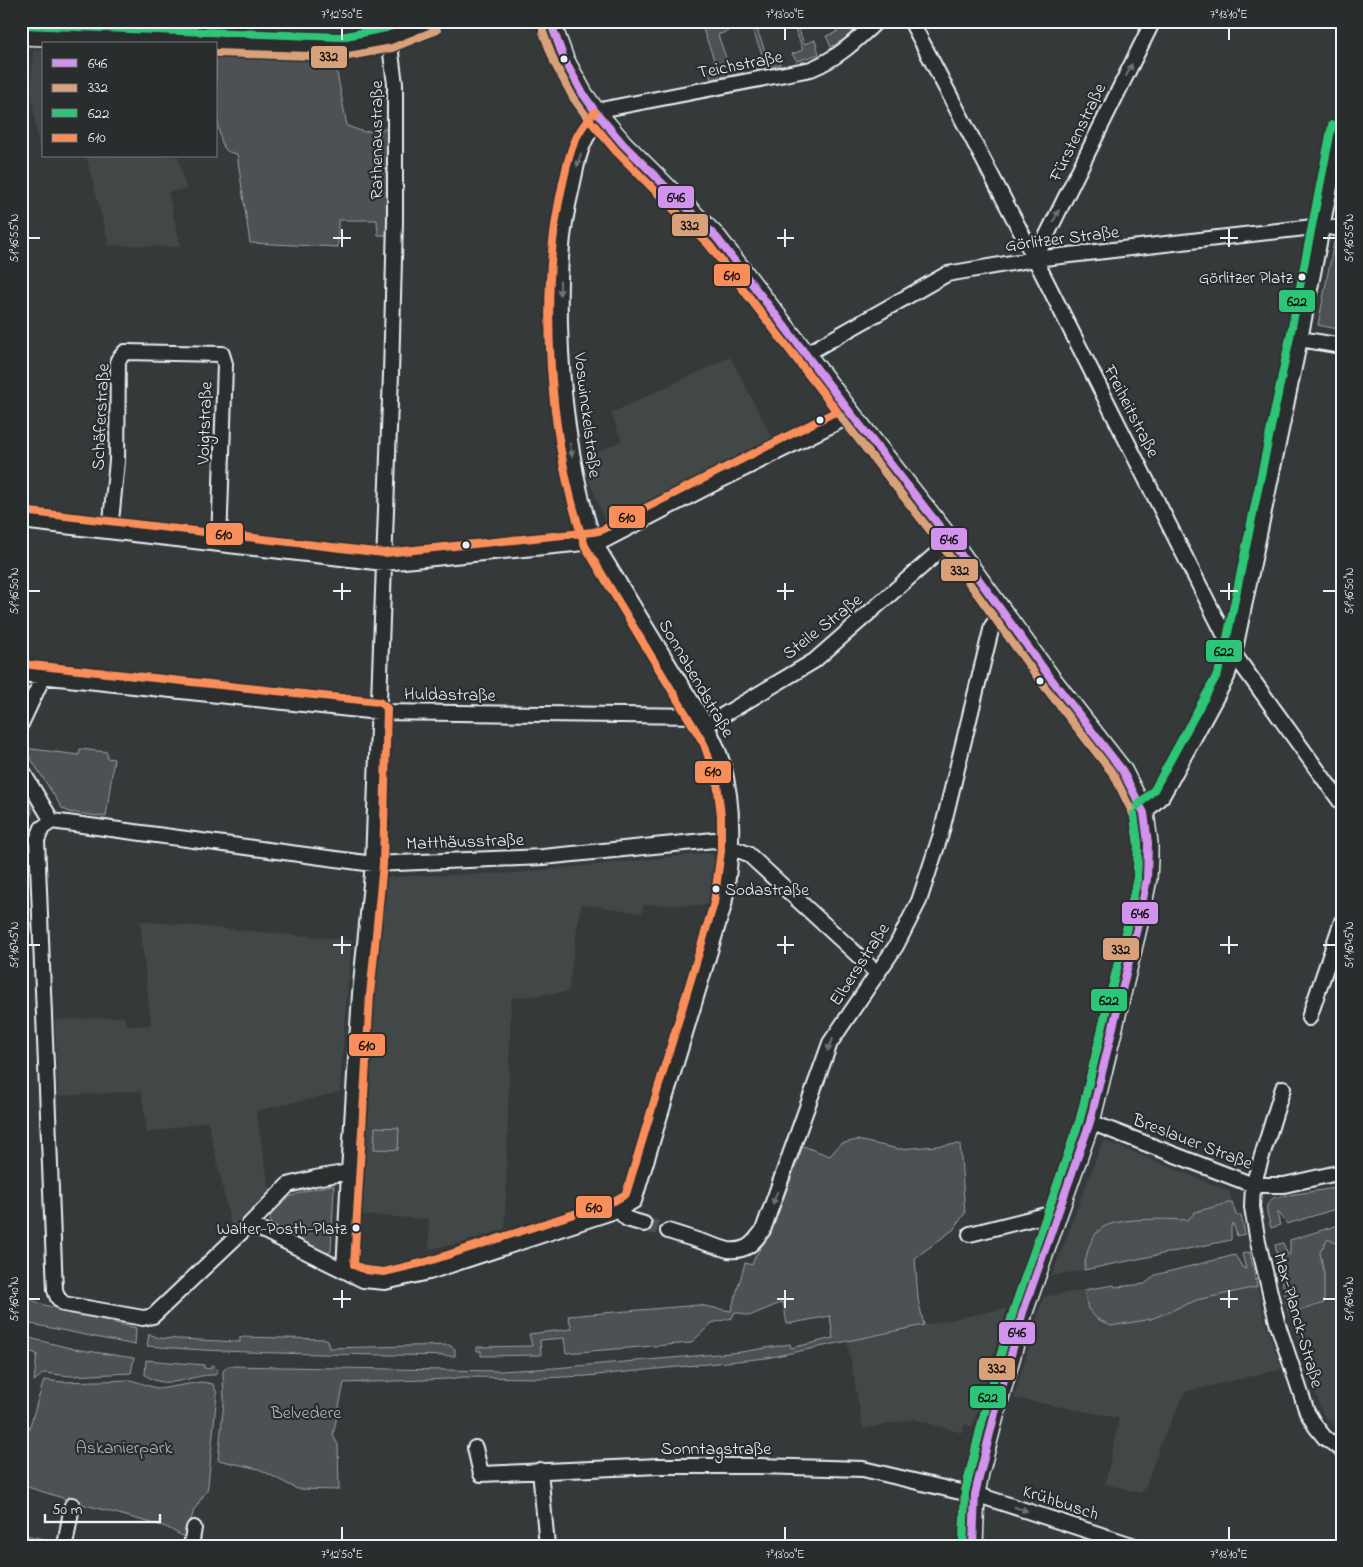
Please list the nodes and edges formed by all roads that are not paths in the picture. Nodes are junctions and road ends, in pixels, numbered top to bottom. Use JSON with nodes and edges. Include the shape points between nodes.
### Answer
{"nodes":[{"id":1,"x":434,"y":21,"type":"edge"},
{"id":2,"x":878,"y":21,"type":"edge"},
{"id":3,"x":911,"y":21,"type":"edge"},
{"id":4,"x":1153,"y":21,"type":"edge"},
{"id":5,"x":550,"y":24,"type":"edge"},
{"id":6,"x":393,"y":31,"type":"edge"},
{"id":7,"x":21,"y":35,"type":"edge"},
{"id":8,"x":190,"y":42,"type":"edge"},
{"id":9,"x":218,"y":43,"type":"edge"},
{"id":10,"x":599,"y":115,"type":"junction"},
{"id":11,"x":1342,"y":127,"type":"edge"},
{"id":12,"x":1322,"y":226,"type":"junction"},
{"id":13,"x":1342,"y":229,"type":"edge"},
{"id":14,"x":1035,"y":259,"type":"junction"},
{"id":15,"x":1300,"y":338,"type":"junction"},
{"id":16,"x":1342,"y":346,"type":"edge"},
{"id":17,"x":171,"y":352,"type":"joint"},
{"id":18,"x":806,"y":354,"type":"junction"},
{"id":19,"x":852,"y":415,"type":"junction"},
{"id":20,"x":21,"y":522,"type":"edge"},
{"id":21,"x":110,"y":531,"type":"junction"},
{"id":22,"x":594,"y":542,"type":"junction"},
{"id":23,"x":951,"y":542,"type":"junction"},
{"id":24,"x":219,"y":544,"type":"junction"},
{"id":25,"x":384,"y":563,"type":"junction"},
{"id":26,"x":1002,"y":612,"type":"junction"},
{"id":27,"x":1234,"y":654,"type":"junction"},
{"id":28,"x":21,"y":674,"type":"edge"},
{"id":29,"x":43,"y":677,"type":"junction"},
{"id":30,"x":378,"y":712,"type":"junction"},
{"id":31,"x":703,"y":721,"type":"junction"},
{"id":32,"x":21,"y":724,"type":"edge"},
{"id":33,"x":21,"y":769,"type":"edge"},
{"id":34,"x":1342,"y":804,"type":"edge"},
{"id":35,"x":1144,"y":813,"type":"junction"},
{"id":36,"x":52,"y":821,"type":"junction"},
{"id":37,"x":732,"y":846,"type":"junction"},
{"id":38,"x":373,"y":864,"type":"junction"},
{"id":39,"x":1342,"y":921,"type":"edge"},
{"id":40,"x":878,"y":974,"type":"junction"},
{"id":41,"x":1310,"y":1018,"type":"dead end"},
{"id":42,"x":1283,"y":1088,"type":"dead end"},
{"id":43,"x":1090,"y":1122,"type":"junction"},
{"id":44,"x":349,"y":1172,"type":"junction"},
{"id":45,"x":1342,"y":1172,"type":"edge"},
{"id":46,"x":1253,"y":1185,"type":"junction"},
{"id":47,"x":618,"y":1210,"type":"junction"},
{"id":48,"x":1058,"y":1212,"type":"junction"},
{"id":49,"x":250,"y":1224,"type":"junction"},
{"id":50,"x":644,"y":1224,"type":"tunnel mouth"},
{"id":51,"x":668,"y":1231,"type":"tunnel mouth"},
{"id":52,"x":970,"y":1234,"type":"dead end"},
{"id":53,"x":344,"y":1272,"type":"junction"},
{"id":54,"x":475,"y":1448,"type":"dead end"},
{"id":55,"x":1342,"y":1450,"type":"edge"},
{"id":56,"x":540,"y":1470,"type":"junction"},
{"id":57,"x":975,"y":1494,"type":"junction"},
{"id":58,"x":72,"y":1506,"type":"dead end"},
{"id":59,"x":194,"y":1528,"type":"dead end"},
{"id":60,"x":65,"y":1546,"type":"edge"},
{"id":61,"x":191,"y":1546,"type":"edge"},
{"id":62,"x":547,"y":1546,"type":"edge"},
{"id":63,"x":973,"y":1546,"type":"edge"},
{"id":64,"x":1135,"y":1546,"type":"edge"}],
"edges":[{"from":1,"to":6,"type":"street"},
{"from":2,"to":10,"type":"street","name":"Teichstraße","via":[[829,62],[811,69]]},
{"from":3,"to":14,"type":"street","name":"Freiheitstraße"},
{"from":14,"to":4,"type":"street","name":"Fürstenstraße","one_way":true},
{"from":5,"to":10,"type":"street","via":[[564,59]]},
{"from":6,"to":9,"type":"street","via":[[342,47]]},
{"from":6,"to":25,"type":"street","name":"Rathenaustraße","via":[[395,221]]},
{"from":7,"to":8,"type":"street"},
{"from":10,"to":18,"type":"street","via":[[623,144],[717,238]]},
{"from":10,"to":22,"type":"street","name":"Voswinckelstraße","one_way":true,"via":[[584,142],[576,170],[564,222],[560,271],[562,373],[568,432],[584,511]]},
{"from":11,"to":12,"type":"street"},
{"from":12,"to":13,"type":"street","name":"Görlitzer Straße"},
{"from":12,"to":14,"type":"street","name":"Görlitzer Straße"},
{"from":12,"to":15,"type":"street"},
{"from":14,"to":18,"type":"street","name":"Görlitzer Straße","via":[[947,274]]},
{"from":14,"to":27,"type":"street","name":"Freiheitstraße"},
{"from":15,"to":16,"type":"street"},
{"from":15,"to":27,"type":"street"},
{"from":17,"to":21,"type":"street","name":"Schäferstraße","via":[[125,352],[118,360],[117,461]]},
{"from":17,"to":24,"type":"street","name":"Voigtstraße","via":[[222,354],[225,364]]},
{"from":18,"to":19,"type":"street"},
{"from":19,"to":22,"type":"street","via":[[605,540]]},
{"from":19,"to":23,"type":"street"},
{"from":20,"to":21,"type":"street"},
{"from":21,"to":24,"type":"street"},
{"from":22,"to":25,"type":"street"},
{"from":22,"to":31,"type":"street","name":"Sonnabendstraße"},
{"from":23,"to":26,"type":"street"},
{"from":23,"to":31,"type":"street","name":"Steile Straße","via":[[814,661]]},
{"from":24,"to":25,"type":"street"},
{"from":25,"to":30,"type":"street","name":"Rathenaustraße"},
{"from":26,"to":35,"type":"street","via":[[1122,770]]},
{"from":26,"to":40,"type":"street","name":"Elbersstraße","via":[[992,626],[933,862],[896,946]]},
{"from":27,"to":34,"type":"street","name":"Freiheitstraße"},
{"from":27,"to":35,"type":"street","via":[[1227,677],[1162,796]]},
{"from":28,"to":29,"type":"street","name":"Huldastraße"},
{"from":29,"to":30,"type":"street","name":"Huldastraße"},
{"from":29,"to":32,"type":"street"},
{"from":30,"to":31,"type":"street","name":"Huldastraße"},
{"from":30,"to":38,"type":"street","name":"Rathenaustraße"},
{"from":31,"to":37,"type":"street","name":"Sonnabendstraße","via":[[722,762],[730,798]]},
{"from":33,"to":36,"type":"street"},
{"from":35,"to":43,"type":"street","via":[[1148,843],[1145,893]]},
{"from":36,"to":38,"type":"street","name":"Matthäusstraße"},
{"from":36,"to":49,"type":"street","via":[[42,828],[37,840],[55,1290],[58,1298],[64,1304],[143,1318],[153,1316]]},
{"from":37,"to":38,"type":"street","name":"Matthäusstraße","via":[[714,840],[543,857]]},
{"from":37,"to":40,"type":"street","via":[[748,854]]},
{"from":37,"to":47,"type":"street","name":"Sonnabendstraße","via":[[724,905],[634,1202]]},
{"from":38,"to":44,"type":"street","name":"Rathenaustraße","via":[[360,994]]},
{"from":39,"to":41,"type":"street"},
{"from":40,"to":51,"type":"street","name":"Elbersstraße","one_way":true,"via":[[830,1043],[763,1230],[754,1244],[738,1251],[728,1250]]},
{"from":42,"to":46,"type":"street"},
{"from":43,"to":46,"type":"street","name":"Breslauer Straße"},
{"from":43,"to":48,"type":"street"},
{"from":44,"to":49,"type":"street","via":[[288,1185]]},
{"from":44,"to":53,"type":"street"},
{"from":45,"to":46,"type":"street","name":"Breslauer Straße","via":[[1284,1185]]},
{"from":46,"to":55,"type":"street","name":"Max-Planck-Straße","via":[[1252,1207],[1262,1262],[1292,1369],[1307,1412],[1316,1427]]},
{"from":47,"to":50,"type":"street","via":[[627,1218]]},
{"from":47,"to":53,"type":"street","name":"Sonnabendstraße","via":[[429,1272],[386,1282],[363,1280]]},
{"from":48,"to":52,"type":"street"},
{"from":48,"to":57,"type":"street","via":[[1022,1312]]},
{"from":49,"to":53,"type":"street","name":"Sonnabendstraße"},
{"from":54,"to":56,"type":"street","name":"Sonntagstraße","via":[[480,1474]]},
{"from":56,"to":57,"type":"street","name":"Sonntagstraße","via":[[659,1466],[863,1469]]},
{"from":56,"to":62,"type":"street"},
{"from":57,"to":63,"type":"street"},
{"from":57,"to":64,"type":"street","name":"Krühbusch","one_way":true},
{"from":58,"to":60,"type":"street"},
{"from":59,"to":61,"type":"street"}]}
